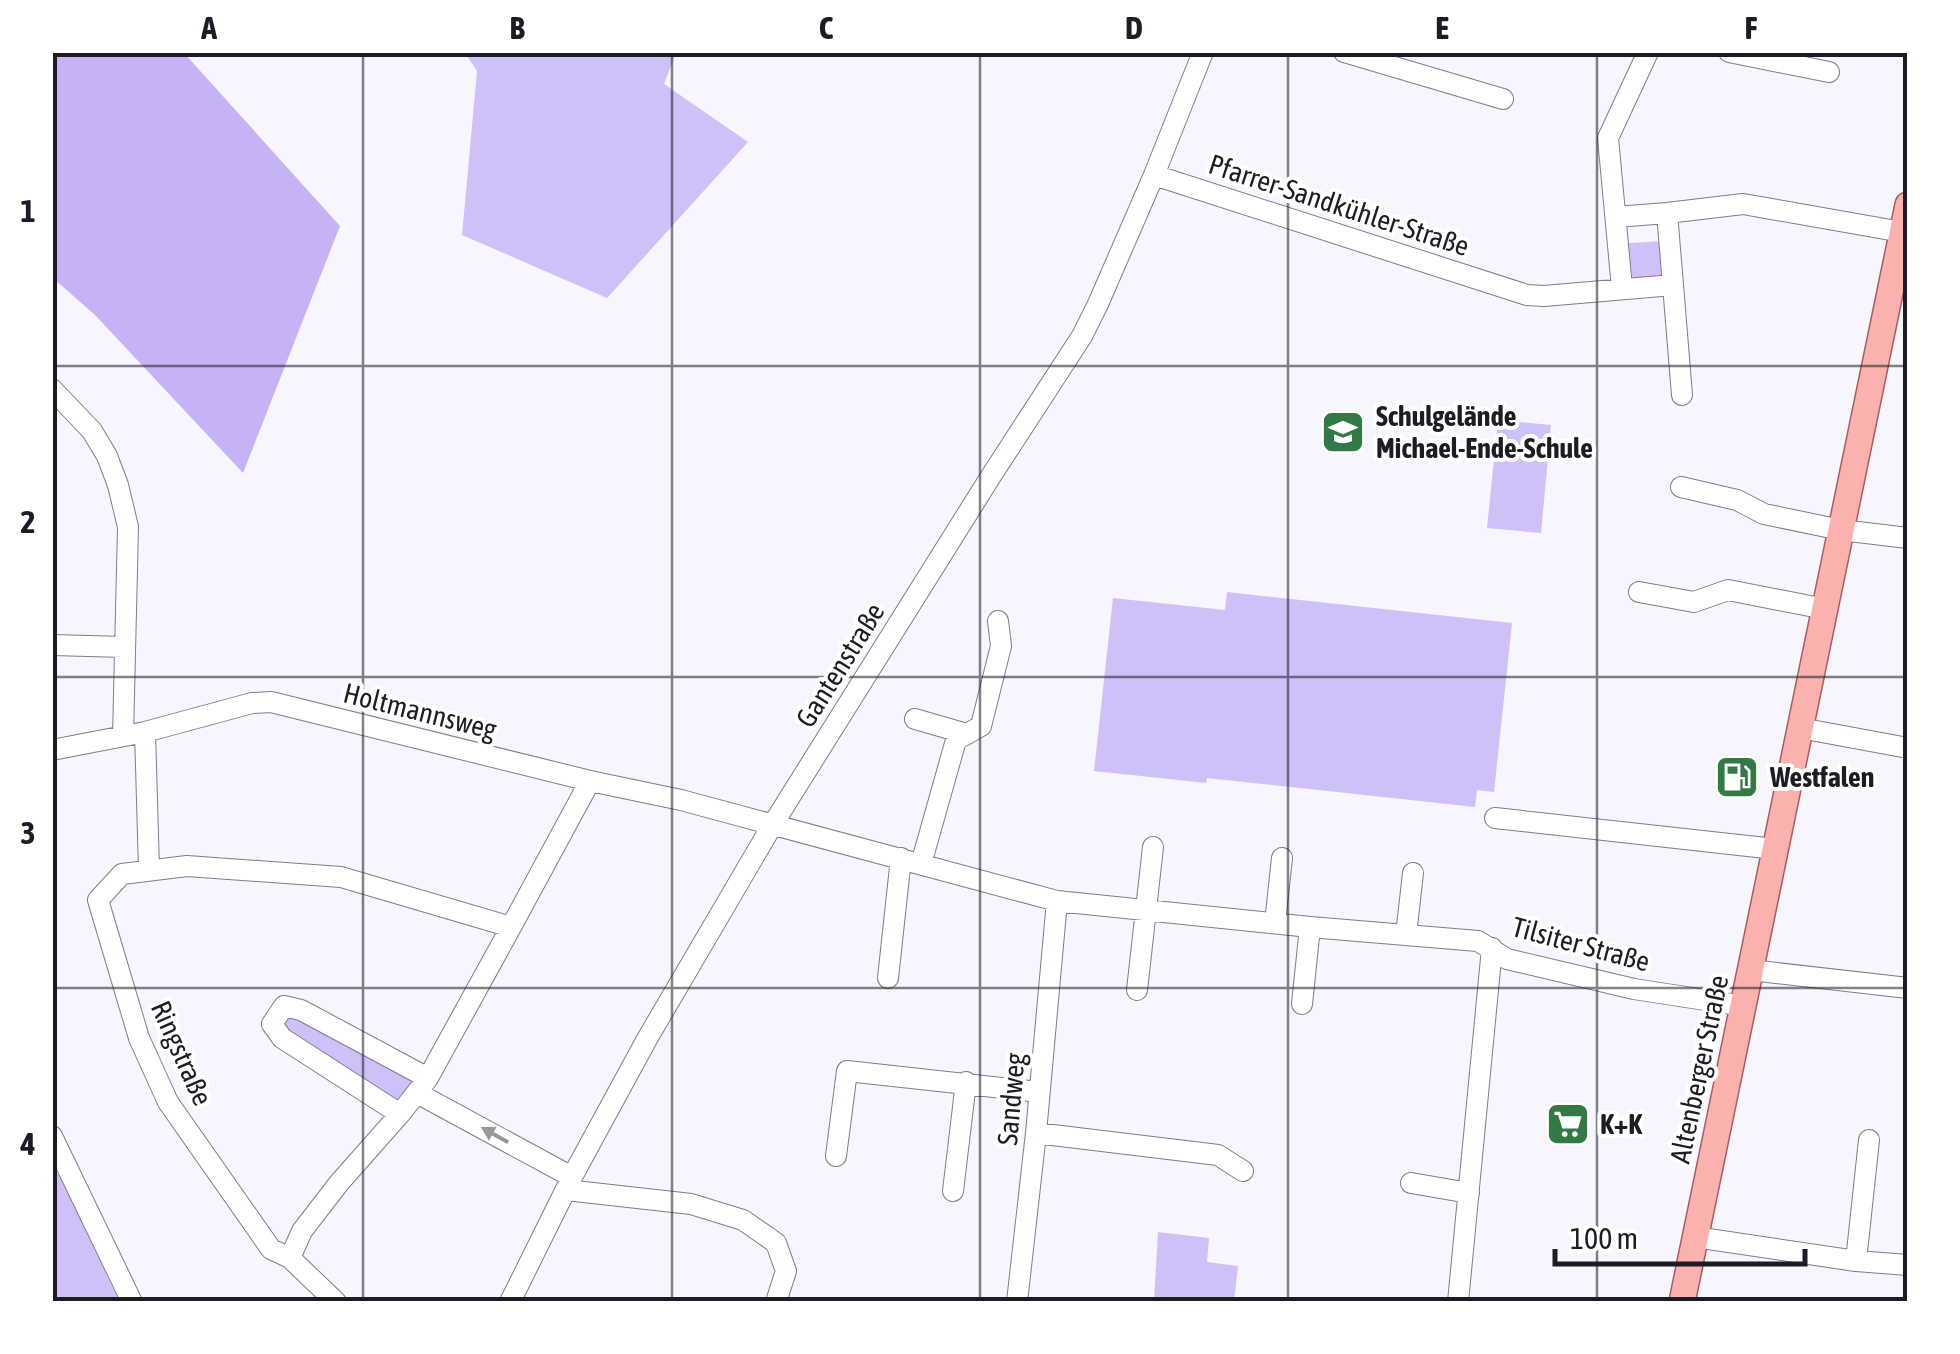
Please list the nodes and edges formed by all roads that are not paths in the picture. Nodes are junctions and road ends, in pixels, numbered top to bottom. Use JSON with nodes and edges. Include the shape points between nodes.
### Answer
{"nodes":[{"id":1,"x":1202,"y":52,"type":"edge"},
{"id":2,"x":1344,"y":52,"type":"edge"},
{"id":3,"x":1648,"y":52,"type":"edge"},
{"id":4,"x":1729,"y":52,"type":"edge"},
{"id":5,"x":1829,"y":72,"type":"dead end"},
{"id":6,"x":1503,"y":99,"type":"dead end"},
{"id":7,"x":1154,"y":175,"type":"junction"},
{"id":8,"x":1908,"y":205,"type":"edge"},
{"id":9,"x":1667,"y":214,"type":"junction"},
{"id":10,"x":1616,"y":217,"type":"junction"},
{"id":11,"x":1902,"y":232,"type":"junction"},
{"id":12,"x":1673,"y":285,"type":"junction"},
{"id":13,"x":1622,"y":288,"type":"junction"},
{"id":14,"x":52,"y":389,"type":"edge"},
{"id":15,"x":1682,"y":394,"type":"dead end"},
{"id":16,"x":1681,"y":487,"type":"dead end"},
{"id":17,"x":1840,"y":530,"type":"junction"},
{"id":18,"x":1908,"y":538,"type":"edge"},
{"id":19,"x":1640,"y":592,"type":"dead end"},
{"id":20,"x":1824,"y":609,"type":"junction"},
{"id":21,"x":998,"y":622,"type":"dead end"},
{"id":22,"x":52,"y":644,"type":"edge"},
{"id":23,"x":124,"y":648,"type":"junction"},
{"id":24,"x":915,"y":720,"type":"dead end"},
{"id":25,"x":1800,"y":728,"type":"junction"},
{"id":26,"x":145,"y":732,"type":"junction"},
{"id":27,"x":967,"y":734,"type":"junction"},
{"id":28,"x":124,"y":736,"type":"junction"},
{"id":29,"x":1908,"y":748,"type":"edge"},
{"id":30,"x":52,"y":750,"type":"edge"},
{"id":31,"x":590,"y":781,"type":"junction"},
{"id":32,"x":1495,"y":818,"type":"dead end"},
{"id":33,"x":773,"y":824,"type":"junction"},
{"id":34,"x":1153,"y":847,"type":"dead end"},
{"id":35,"x":1775,"y":849,"type":"junction"},
{"id":36,"x":1282,"y":858,"type":"dead end"},
{"id":37,"x":911,"y":861,"type":"junction"},
{"id":38,"x":149,"y":869,"type":"junction"},
{"id":39,"x":1413,"y":873,"type":"dead end"},
{"id":40,"x":1057,"y":900,"type":"junction"},
{"id":41,"x":1145,"y":909,"type":"junction"},
{"id":42,"x":1276,"y":924,"type":"junction"},
{"id":43,"x":510,"y":927,"type":"junction"},
{"id":44,"x":1310,"y":928,"type":"junction"},
{"id":45,"x":1406,"y":935,"type":"junction"},
{"id":46,"x":1492,"y":948,"type":"junction"},
{"id":47,"x":1750,"y":970,"type":"junction"},
{"id":48,"x":888,"y":978,"type":"dead end"},
{"id":49,"x":1908,"y":988,"type":"edge"},
{"id":50,"x":1137,"y":990,"type":"dead end"},
{"id":51,"x":1302,"y":1004,"type":"dead end"},
{"id":52,"x":1744,"y":1006,"type":"junction"},
{"id":53,"x":966,"y":1082,"type":"junction"},
{"id":54,"x":422,"y":1085,"type":"junction"},
{"id":55,"x":1039,"y":1092,"type":"junction"},
{"id":56,"x":400,"y":1114,"type":"junction"},
{"id":57,"x":1036,"y":1133,"type":"junction"},
{"id":58,"x":52,"y":1136,"type":"edge"},
{"id":59,"x":1869,"y":1140,"type":"dead end"},
{"id":60,"x":836,"y":1156,"type":"dead end"},
{"id":61,"x":1243,"y":1171,"type":"dead end"},
{"id":62,"x":1411,"y":1183,"type":"dead end"},
{"id":63,"x":569,"y":1184,"type":"junction"},
{"id":64,"x":953,"y":1191,"type":"dead end"},
{"id":65,"x":1470,"y":1193,"type":"junction"},
{"id":66,"x":1695,"y":1237,"type":"junction"},
{"id":67,"x":290,"y":1258,"type":"junction"},
{"id":68,"x":1856,"y":1260,"type":"junction"},
{"id":69,"x":1908,"y":1265,"type":"edge"},
{"id":70,"x":132,"y":1302,"type":"edge"},
{"id":71,"x":336,"y":1302,"type":"edge"},
{"id":72,"x":510,"y":1302,"type":"edge"},
{"id":73,"x":776,"y":1302,"type":"edge"},
{"id":74,"x":1016,"y":1302,"type":"edge"},
{"id":75,"x":1458,"y":1302,"type":"edge"},
{"id":76,"x":1682,"y":1302,"type":"edge"}],
"edges":[{"from":1,"to":7,"type":"street","name":"Gantenstraße"},
{"from":2,"to":6,"type":"street"},
{"from":3,"to":10,"type":"street","via":[[1608,138]]},
{"from":4,"to":5,"type":"street"},
{"from":7,"to":13,"type":"street","name":"Pfarrer-Sandkühler-Straße","via":[[1527,294]]},
{"from":7,"to":33,"type":"street","name":"Gantenstraße","via":[[1082,336]]},
{"from":8,"to":11,"type":"main road","name":"Altenberger Straße"},
{"from":9,"to":10,"type":"street"},
{"from":9,"to":11,"type":"street","via":[[1743,204]]},
{"from":9,"to":12,"type":"street"},
{"from":10,"to":13,"type":"street"},
{"from":11,"to":17,"type":"main road","name":"Altenberger Straße"},
{"from":12,"to":13,"type":"street","name":"Pfarrer-Sandkühler-Straße"},
{"from":12,"to":15,"type":"street"},
{"from":14,"to":23,"type":"street","via":[[92,430],[118,485],[128,527]]},
{"from":16,"to":17,"type":"street"},
{"from":17,"to":18,"type":"street"},
{"from":17,"to":20,"type":"main road","name":"Altenberger Straße"},
{"from":19,"to":20,"type":"street","via":[[1694,602],[1728,590]]},
{"from":20,"to":25,"type":"main road","name":"Altenberger Straße"},
{"from":21,"to":27,"type":"street","via":[[1001,646],[981,726]]},
{"from":22,"to":23,"type":"street"},
{"from":23,"to":28,"type":"street"},
{"from":24,"to":27,"type":"street"},
{"from":25,"to":29,"type":"street"},
{"from":25,"to":35,"type":"main road","name":"Altenberger Straße"},
{"from":26,"to":28,"type":"street","name":"Holtmannsweg"},
{"from":26,"to":31,"type":"street","name":"Holtmannsweg","via":[[271,702]]},
{"from":26,"to":38,"type":"street"},
{"from":27,"to":37,"type":"street","via":[[956,740]]},
{"from":28,"to":30,"type":"street","name":"Holtmannsweg"},
{"from":31,"to":33,"type":"street","name":"Holtmannsweg"},
{"from":31,"to":43,"type":"street"},
{"from":32,"to":35,"type":"street"},
{"from":33,"to":37,"type":"street","name":"Tilsiter Straße"},
{"from":33,"to":63,"type":"street","name":"Gantenstraße"},
{"from":34,"to":41,"type":"street"},
{"from":35,"to":47,"type":"main road","name":"Altenberger Straße"},
{"from":36,"to":42,"type":"street"},
{"from":37,"to":40,"type":"street","name":"Tilsiter Straße"},
{"from":37,"to":48,"type":"street"},
{"from":38,"to":43,"type":"street","name":"Ringstraße","via":[[340,877]]},
{"from":38,"to":67,"type":"street","name":"Ringstraße","via":[[122,874],[98,900],[139,1038],[168,1102],[271,1249]]},
{"from":39,"to":45,"type":"street"},
{"from":40,"to":41,"type":"street","name":"Tilsiter Straße"},
{"from":40,"to":55,"type":"street","name":"Sandweg"},
{"from":41,"to":42,"type":"street","name":"Tilsiter Straße"},
{"from":41,"to":50,"type":"street"},
{"from":42,"to":44,"type":"street","name":"Tilsiter Straße"},
{"from":43,"to":54,"type":"street"},
{"from":44,"to":45,"type":"street","name":"Tilsiter Straße"},
{"from":44,"to":51,"type":"street"},
{"from":45,"to":46,"type":"street","name":"Tilsiter Straße","via":[[1478,940]]},
{"from":46,"to":52,"type":"street","name":"Tilsiter Straße","via":[[1508,959]]},
{"from":46,"to":65,"type":"street"},
{"from":47,"to":49,"type":"street"},
{"from":47,"to":52,"type":"main road","name":"Altenberger Straße"},
{"from":52,"to":66,"type":"main road","name":"Altenberger Straße"},
{"from":53,"to":55,"type":"street"},
{"from":53,"to":60,"type":"street","via":[[847,1070]]},
{"from":53,"to":64,"type":"street"},
{"from":54,"to":56,"type":"street"},
{"from":54,"to":56,"type":"street","via":[[284,1006],[272,1024],[282,1038]]},
{"from":63,"to":54,"type":"street","one_way":true},
{"from":55,"to":57,"type":"street","name":"Sandweg"},
{"from":56,"to":67,"type":"street","via":[[338,1182]]},
{"from":57,"to":61,"type":"street","via":[[1218,1154]]},
{"from":57,"to":74,"type":"street","name":"Sandweg"},
{"from":58,"to":70,"type":"street"},
{"from":59,"to":68,"type":"street"},
{"from":62,"to":65,"type":"street"},
{"from":63,"to":72,"type":"street","name":"Gantenstraße"},
{"from":63,"to":73,"type":"street","via":[[744,1220],[776,1244],[786,1271]]},
{"from":65,"to":75,"type":"street"},
{"from":66,"to":68,"type":"street"},
{"from":66,"to":76,"type":"main road","name":"Altenberger Straße"},
{"from":67,"to":71,"type":"street","name":"Ringstraße"},
{"from":68,"to":69,"type":"street"}]}
